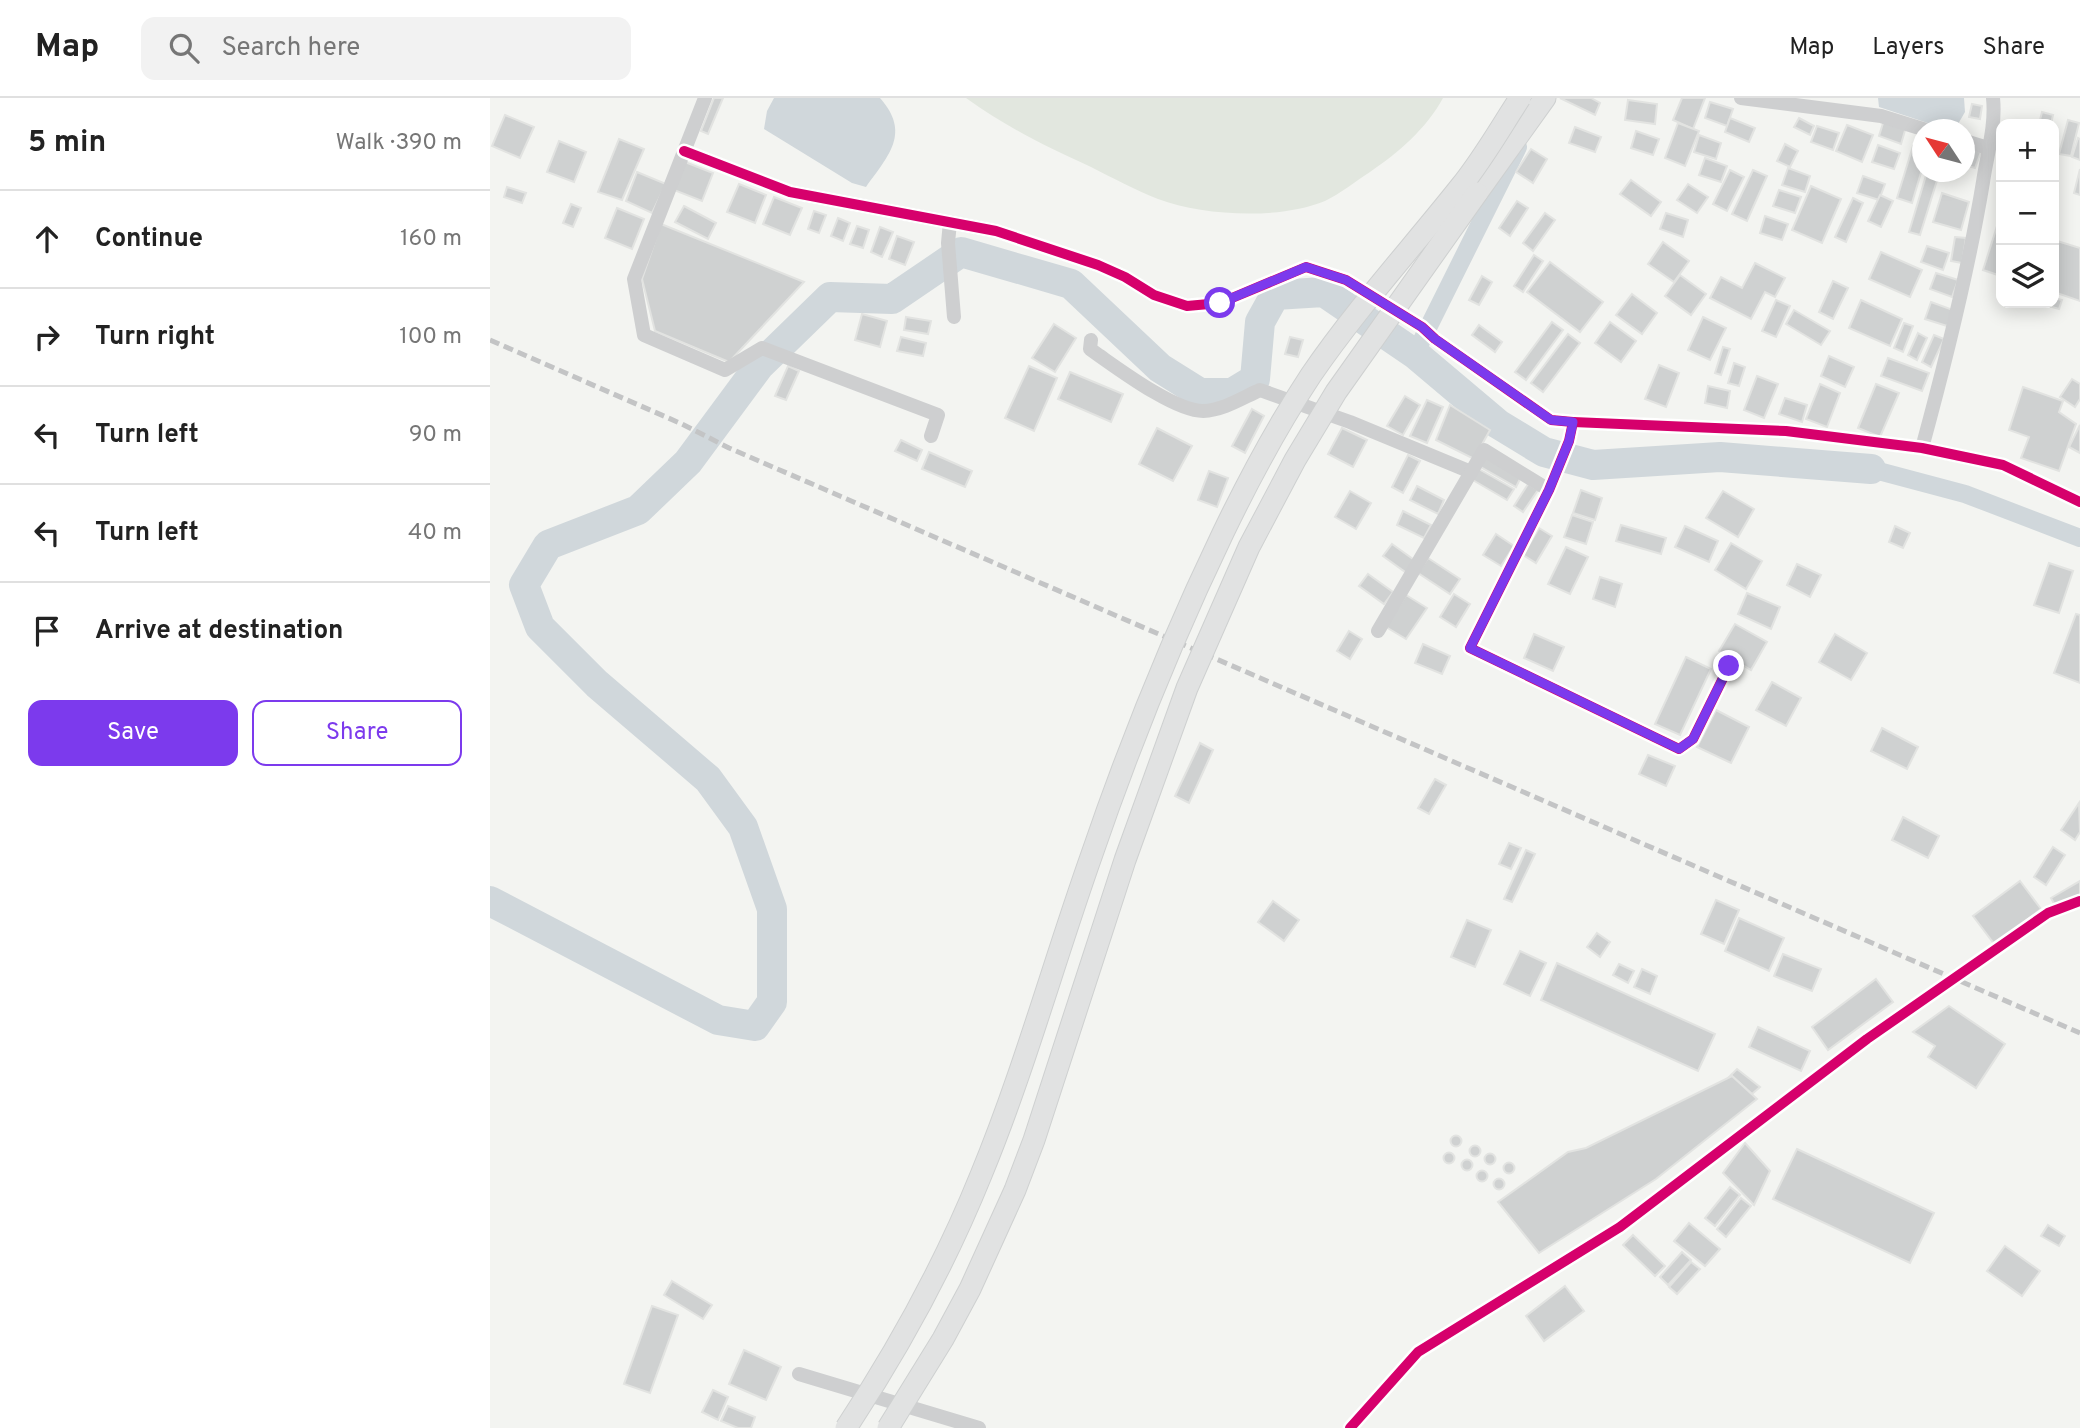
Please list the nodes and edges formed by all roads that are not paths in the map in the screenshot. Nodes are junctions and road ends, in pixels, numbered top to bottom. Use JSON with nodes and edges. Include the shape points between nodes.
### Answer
{"nodes":[{"id":1,"x":705,"y":98,"type":"edge"},
{"id":2,"x":1520,"y":98,"type":"edge"},
{"id":3,"x":1545,"y":98,"type":"edge"},
{"id":4,"x":1741,"y":98,"type":"edge"},
{"id":5,"x":1993,"y":98,"type":"edge"},
{"id":6,"x":1912,"y":126,"type":"edge"},
{"id":7,"x":1975,"y":144,"type":"edge"},
{"id":8,"x":1988,"y":148,"type":"junction"},
{"id":9,"x":684,"y":151,"type":"junction"},
{"id":10,"x":950,"y":222,"type":"junction"},
{"id":11,"x":954,"y":317,"type":"dead end"},
{"id":12,"x":1091,"y":340,"type":"dead end"},
{"id":13,"x":1573,"y":422,"type":"junction"},
{"id":14,"x":931,"y":436,"type":"dead end"},
{"id":15,"x":1922,"y":448,"type":"junction"},
{"id":16,"x":1471,"y":472,"type":"junction"},
{"id":17,"x":1549,"y":490,"type":"junction"},
{"id":18,"x":2080,"y":502,"type":"edge"},
{"id":19,"x":1378,"y":631,"type":"dead end"},
{"id":20,"x":1729,"y":666,"type":"dead end"},
{"id":21,"x":2080,"y":901,"type":"edge"},
{"id":22,"x":799,"y":1374,"type":"dead end"},
{"id":23,"x":846,"y":1428,"type":"edge"},
{"id":24,"x":888,"y":1428,"type":"edge"},
{"id":25,"x":979,"y":1428,"type":"edge"},
{"id":26,"x":1350,"y":1428,"type":"edge"}],
"edges":[{"from":1,"to":9,"type":"street"},
{"from":2,"to":23,"type":"main road","bridge":true,"via":[[1464,183],[1372,292],[1311,375],[1267,446],[1222,534],[1160,674],[1093,850],[974,1192],[913,1319]]},
{"from":3,"to":24,"type":"main road","bridge":true,"via":[[1336,392],[1249,547],[1182,701],[1015,1191],[970,1289]]},
{"from":4,"to":6,"type":"street","via":[[1881,116]]},
{"from":5,"to":8,"type":"street"},
{"from":7,"to":8,"type":"street"},
{"from":8,"to":15,"type":"street","via":[[1971,256]]},
{"from":9,"to":10,"type":"street","via":[[790,192]]},
{"from":9,"to":14,"type":"street","via":[[634,279],[644,335],[725,370],[762,348],[938,415]]},
{"from":10,"to":11,"type":"street"},
{"from":10,"to":13,"type":"street","via":[[996,231],[1070,255],[1187,306],[1220,303],[1306,267],[1346,280],[1422,327],[1551,420]]},
{"from":12,"to":16,"type":"street","via":[[1090,349],[1184,406],[1202,411],[1225,407],[1260,390]]},
{"from":13,"to":15,"type":"street","via":[[1786,431]]},
{"from":13,"to":17,"type":"street"},
{"from":15,"to":18,"type":"street","via":[[2003,465]]},
{"from":16,"to":17,"type":"street","via":[[1484,450]]},
{"from":16,"to":19,"type":"street"},
{"from":17,"to":20,"type":"street","via":[[1470,648],[1679,749],[1693,739]]},
{"from":21,"to":26,"type":"street","via":[[2048,913],[1867,1039],[1619,1227],[1418,1352]]},
{"from":22,"to":25,"type":"street"}]}
